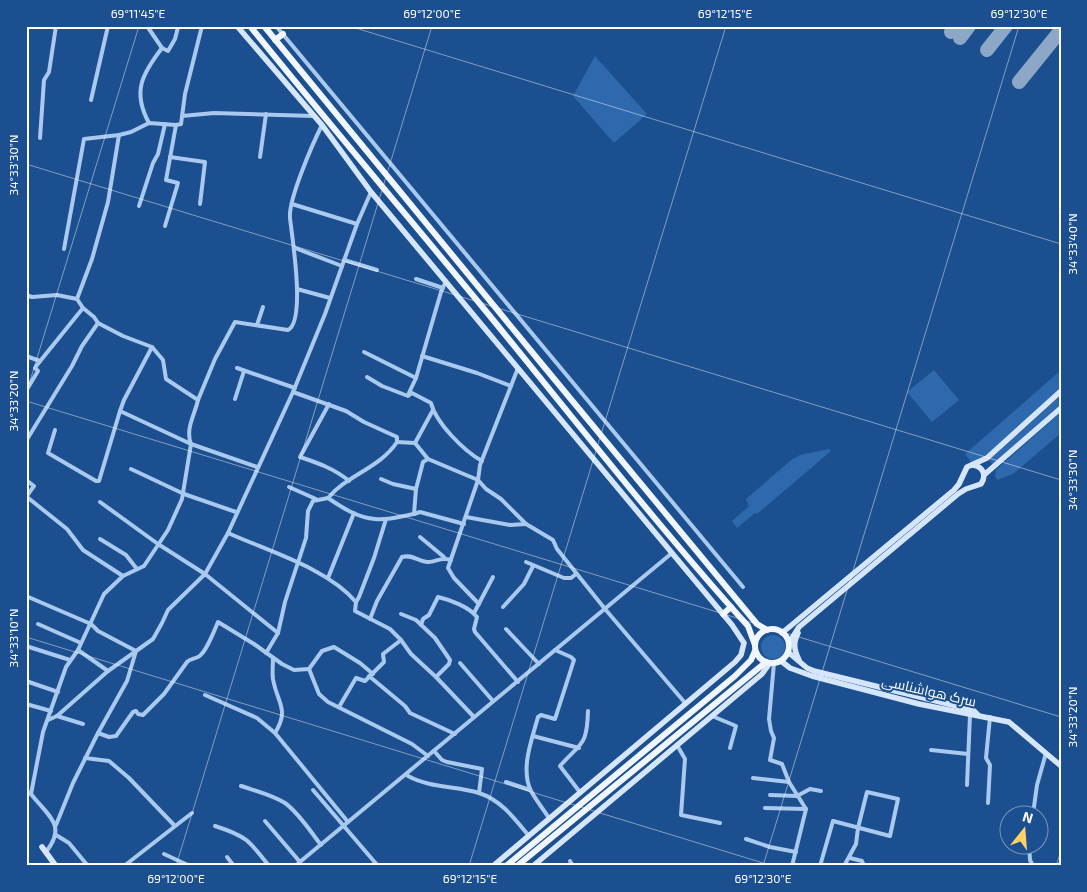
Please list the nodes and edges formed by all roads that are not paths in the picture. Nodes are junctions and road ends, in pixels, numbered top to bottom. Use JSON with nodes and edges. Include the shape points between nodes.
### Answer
{"nodes":[{"id":1,"x":56,"y":26,"type":"edge"},
{"id":2,"x":108,"y":26,"type":"edge"},
{"id":3,"x":147,"y":26,"type":"edge"},
{"id":4,"x":202,"y":26,"type":"edge"},
{"id":5,"x":237,"y":26,"type":"edge"},
{"id":6,"x":250,"y":26,"type":"edge"},
{"id":7,"x":264,"y":26,"type":"edge"},
{"id":8,"x":276,"y":26,"type":"edge"},
{"id":9,"x":178,"y":27,"type":"edge"},
{"id":10,"x":283,"y":34,"type":"junction"},
{"id":11,"x":275,"y":40,"type":"junction"},
{"id":12,"x":162,"y":48,"type":"junction"},
{"id":13,"x":91,"y":100,"type":"dead end"},
{"id":14,"x":266,"y":114,"type":"junction"},
{"id":15,"x":182,"y":116,"type":"junction"},
{"id":16,"x":314,"y":116,"type":"junction"},
{"id":17,"x":336,"y":116,"type":"junction"},
{"id":18,"x":149,"y":123,"type":"junction"},
{"id":19,"x":165,"y":124,"type":"junction"},
{"id":20,"x":325,"y":124,"type":"junction"},
{"id":21,"x":176,"y":125,"type":"junction"},
{"id":22,"x":119,"y":135,"type":"junction"},
{"id":23,"x":40,"y":138,"type":"dead end"},
{"id":24,"x":170,"y":157,"type":"junction"},
{"id":25,"x":260,"y":157,"type":"dead end"},
{"id":26,"x":372,"y":192,"type":"junction"},
{"id":27,"x":200,"y":204,"type":"dead end"},
{"id":28,"x":292,"y":204,"type":"junction"},
{"id":29,"x":140,"y":206,"type":"dead end"},
{"id":30,"x":358,"y":224,"type":"junction"},
{"id":31,"x":166,"y":226,"type":"dead end"},
{"id":32,"x":295,"y":248,"type":"junction"},
{"id":33,"x":64,"y":249,"type":"dead end"},
{"id":34,"x":344,"y":260,"type":"junction"},
{"id":35,"x":342,"y":266,"type":"junction"},
{"id":36,"x":377,"y":270,"type":"dead end"},
{"id":37,"x":416,"y":279,"type":"dead end"},
{"id":38,"x":446,"y":282,"type":"junction"},
{"id":39,"x":443,"y":288,"type":"junction"},
{"id":40,"x":297,"y":289,"type":"junction"},
{"id":41,"x":26,"y":295,"type":"edge"},
{"id":42,"x":330,"y":298,"type":"junction"},
{"id":43,"x":77,"y":299,"type":"junction"},
{"id":44,"x":263,"y":307,"type":"dead end"},
{"id":45,"x":83,"y":308,"type":"junction"},
{"id":46,"x":98,"y":323,"type":"junction"},
{"id":47,"x":257,"y":325,"type":"junction"},
{"id":48,"x":152,"y":347,"type":"junction"},
{"id":49,"x":364,"y":352,"type":"dead end"},
{"id":50,"x":26,"y":356,"type":"edge"},
{"id":51,"x":422,"y":356,"type":"junction"},
{"id":52,"x":40,"y":362,"type":"junction"},
{"id":53,"x":237,"y":368,"type":"dead end"},
{"id":54,"x":518,"y":368,"type":"junction"},
{"id":55,"x":244,"y":371,"type":"junction"},
{"id":56,"x":366,"y":377,"type":"dead end"},
{"id":57,"x":416,"y":378,"type":"junction"},
{"id":58,"x":511,"y":386,"type":"junction"},
{"id":59,"x":294,"y":390,"type":"junction"},
{"id":60,"x":26,"y":391,"type":"edge"},
{"id":61,"x":1061,"y":391,"type":"edge"},
{"id":62,"x":408,"y":396,"type":"junction"},
{"id":63,"x":235,"y":399,"type":"dead end"},
{"id":64,"x":198,"y":400,"type":"junction"},
{"id":65,"x":329,"y":404,"type":"junction"},
{"id":66,"x":1061,"y":408,"type":"edge"},
{"id":67,"x":433,"y":410,"type":"junction"},
{"id":68,"x":120,"y":411,"type":"junction"},
{"id":69,"x":578,"y":426,"type":"junction"},
{"id":70,"x":55,"y":430,"type":"dead end"},
{"id":71,"x":571,"y":433,"type":"junction"},
{"id":72,"x":26,"y":441,"type":"edge"},
{"id":73,"x":397,"y":442,"type":"junction"},
{"id":74,"x":415,"y":443,"type":"junction"},
{"id":75,"x":191,"y":444,"type":"junction"},
{"id":76,"x":428,"y":460,"type":"junction"},
{"id":77,"x":482,"y":461,"type":"junction"},
{"id":78,"x":970,"y":466,"type":"junction"},
{"id":79,"x":257,"y":467,"type":"junction"},
{"id":80,"x":131,"y":469,"type":"dead end"},
{"id":81,"x":963,"y":474,"type":"junction"},
{"id":82,"x":984,"y":475,"type":"junction"},
{"id":83,"x":381,"y":479,"type":"dead end"},
{"id":84,"x":26,"y":480,"type":"edge"},
{"id":85,"x":478,"y":480,"type":"junction"},
{"id":86,"x":350,"y":481,"type":"junction"},
{"id":87,"x":974,"y":486,"type":"junction"},
{"id":88,"x":289,"y":487,"type":"dead end"},
{"id":89,"x":416,"y":489,"type":"junction"},
{"id":90,"x":184,"y":494,"type":"junction"},
{"id":91,"x":26,"y":497,"type":"edge"},
{"id":92,"x":328,"y":498,"type":"junction"},
{"id":93,"x":316,"y":499,"type":"junction"},
{"id":94,"x":100,"y":502,"type":"dead end"},
{"id":95,"x":236,"y":512,"type":"junction"},
{"id":96,"x":354,"y":513,"type":"junction"},
{"id":97,"x":414,"y":514,"type":"junction"},
{"id":98,"x":466,"y":517,"type":"junction"},
{"id":99,"x":386,"y":518,"type":"junction"},
{"id":100,"x":464,"y":524,"type":"junction"},
{"id":101,"x":526,"y":524,"type":"junction"},
{"id":102,"x":228,"y":533,"type":"junction"},
{"id":103,"x":420,"y":537,"type":"dead end"},
{"id":104,"x":100,"y":539,"type":"dead end"},
{"id":105,"x":158,"y":544,"type":"junction"},
{"id":106,"x":672,"y":553,"type":"junction"},
{"id":107,"x":444,"y":557,"type":"junction"},
{"id":108,"x":452,"y":560,"type":"junction"},
{"id":109,"x":526,"y":562,"type":"dead end"},
{"id":110,"x":298,"y":563,"type":"junction"},
{"id":111,"x":533,"y":566,"type":"junction"},
{"id":112,"x":137,"y":568,"type":"junction"},
{"id":113,"x":205,"y":574,"type":"junction"},
{"id":114,"x":576,"y":574,"type":"junction"},
{"id":115,"x":123,"y":576,"type":"junction"},
{"id":116,"x":493,"y":577,"type":"dead end"},
{"id":117,"x":328,"y":578,"type":"junction"},
{"id":118,"x":743,"y":587,"type":"dead end"},
{"id":119,"x":26,"y":596,"type":"edge"},
{"id":120,"x":356,"y":602,"type":"junction"},
{"id":121,"x":479,"y":604,"type":"junction"},
{"id":122,"x":503,"y":607,"type":"dead end"},
{"id":123,"x":731,"y":607,"type":"junction"},
{"id":124,"x":605,"y":609,"type":"junction"},
{"id":125,"x":818,"y":612,"type":"junction"},
{"id":126,"x":474,"y":613,"type":"junction"},
{"id":127,"x":401,"y":614,"type":"dead end"},
{"id":128,"x":723,"y":614,"type":"junction"},
{"id":129,"x":370,"y":619,"type":"junction"},
{"id":130,"x":38,"y":624,"type":"dead end"},
{"id":131,"x":91,"y":624,"type":"junction"},
{"id":132,"x":422,"y":625,"type":"junction"},
{"id":133,"x":506,"y":629,"type":"dead end"},
{"id":134,"x":767,"y":630,"type":"junction"},
{"id":135,"x":278,"y":633,"type":"junction"},
{"id":136,"x":782,"y":633,"type":"junction"},
{"id":137,"x":401,"y":640,"type":"junction"},
{"id":138,"x":81,"y":643,"type":"junction"},
{"id":139,"x":789,"y":643,"type":"junction"},
{"id":140,"x":26,"y":646,"type":"edge"},
{"id":141,"x":755,"y":648,"type":"junction"},
{"id":142,"x":78,"y":650,"type":"junction"},
{"id":143,"x":555,"y":650,"type":"junction"},
{"id":144,"x":136,"y":651,"type":"junction"},
{"id":145,"x":788,"y":652,"type":"junction"},
{"id":146,"x":266,"y":653,"type":"junction"},
{"id":147,"x":273,"y":658,"type":"junction"},
{"id":148,"x":70,"y":660,"type":"junction"},
{"id":149,"x":781,"y":661,"type":"junction"},
{"id":150,"x":460,"y":663,"type":"dead end"},
{"id":151,"x":770,"y":663,"type":"junction"},
{"id":152,"x":539,"y":664,"type":"junction"},
{"id":153,"x":801,"y":664,"type":"junction"},
{"id":154,"x":309,"y":669,"type":"junction"},
{"id":155,"x":108,"y":671,"type":"junction"},
{"id":156,"x":371,"y":675,"type":"junction"},
{"id":157,"x":436,"y":677,"type":"junction"},
{"id":158,"x":26,"y":681,"type":"edge"},
{"id":159,"x":518,"y":682,"type":"junction"},
{"id":160,"x":58,"y":692,"type":"junction"},
{"id":161,"x":205,"y":695,"type":"dead end"},
{"id":162,"x":493,"y":701,"type":"junction"},
{"id":163,"x":26,"y":704,"type":"edge"},
{"id":164,"x":686,"y":704,"type":"junction"},
{"id":165,"x":339,"y":707,"type":"junction"},
{"id":166,"x":51,"y":711,"type":"junction"},
{"id":167,"x":588,"y":711,"type":"dead end"},
{"id":168,"x":970,"y":714,"type":"junction"},
{"id":169,"x":978,"y":715,"type":"junction"},
{"id":170,"x":57,"y":716,"type":"junction"},
{"id":171,"x":712,"y":716,"type":"junction"},
{"id":172,"x":474,"y":717,"type":"junction"},
{"id":173,"x":990,"y":717,"type":"junction"},
{"id":174,"x":48,"y":720,"type":"junction"},
{"id":175,"x":83,"y":724,"type":"dead end"},
{"id":176,"x":98,"y":732,"type":"junction"},
{"id":177,"x":275,"y":733,"type":"junction"},
{"id":178,"x":455,"y":734,"type":"junction"},
{"id":179,"x":533,"y":736,"type":"junction"},
{"id":180,"x":677,"y":745,"type":"junction"},
{"id":181,"x":579,"y":748,"type":"junction"},
{"id":182,"x":730,"y":748,"type":"dead end"},
{"id":183,"x":434,"y":750,"type":"junction"},
{"id":184,"x":931,"y":750,"type":"dead end"},
{"id":185,"x":1046,"y":753,"type":"junction"},
{"id":186,"x":968,"y":754,"type":"junction"},
{"id":187,"x":428,"y":756,"type":"junction"},
{"id":188,"x":86,"y":758,"type":"junction"},
{"id":189,"x":1061,"y":766,"type":"edge"},
{"id":190,"x":406,"y":774,"type":"junction"},
{"id":191,"x":753,"y":778,"type":"dead end"},
{"id":192,"x":506,"y":782,"type":"dead end"},
{"id":193,"x":789,"y":782,"type":"junction"},
{"id":194,"x":967,"y":785,"type":"dead end"},
{"id":195,"x":241,"y":786,"type":"dead end"},
{"id":196,"x":314,"y":790,"type":"dead end"},
{"id":197,"x":530,"y":790,"type":"junction"},
{"id":198,"x":579,"y":791,"type":"junction"},
{"id":199,"x":821,"y":791,"type":"dead end"},
{"id":200,"x":26,"y":792,"type":"edge"},
{"id":201,"x":479,"y":793,"type":"junction"},
{"id":202,"x":32,"y":794,"type":"junction"},
{"id":203,"x":770,"y":795,"type":"dead end"},
{"id":204,"x":797,"y":796,"type":"junction"},
{"id":205,"x":988,"y":803,"type":"dead end"},
{"id":206,"x":1034,"y":804,"type":"edge"},
{"id":207,"x":765,"y":808,"type":"dead end"},
{"id":208,"x":806,"y":809,"type":"junction"},
{"id":209,"x":192,"y":813,"type":"dead end"},
{"id":210,"x":549,"y":818,"type":"junction"},
{"id":211,"x":265,"y":821,"type":"dead end"},
{"id":212,"x":348,"y":822,"type":"junction"},
{"id":213,"x":720,"y":823,"type":"dead end"},
{"id":214,"x":56,"y":825,"type":"junction"},
{"id":215,"x":174,"y":825,"type":"junction"},
{"id":216,"x":215,"y":826,"type":"dead end"},
{"id":217,"x":344,"y":826,"type":"junction"},
{"id":218,"x":858,"y":828,"type":"junction"},
{"id":219,"x":56,"y":835,"type":"junction"},
{"id":220,"x":529,"y":836,"type":"junction"},
{"id":221,"x":746,"y":839,"type":"dead end"},
{"id":222,"x":320,"y":845,"type":"junction"},
{"id":223,"x":43,"y":850,"type":"joint"},
{"id":224,"x":796,"y":852,"type":"junction"},
{"id":225,"x":164,"y":854,"type":"dead end"},
{"id":226,"x":227,"y":857,"type":"dead end"},
{"id":227,"x":850,"y":858,"type":"junction"},
{"id":228,"x":570,"y":861,"type":"dead end"},
{"id":229,"x":300,"y":862,"type":"junction"},
{"id":230,"x":56,"y":866,"type":"edge"},
{"id":231,"x":88,"y":866,"type":"edge"},
{"id":232,"x":124,"y":866,"type":"edge"},
{"id":233,"x":190,"y":866,"type":"edge"},
{"id":234,"x":234,"y":866,"type":"edge"},
{"id":235,"x":269,"y":866,"type":"edge"},
{"id":236,"x":295,"y":866,"type":"edge"},
{"id":237,"x":378,"y":866,"type":"edge"},
{"id":238,"x":493,"y":866,"type":"edge"},
{"id":239,"x":506,"y":866,"type":"edge"},
{"id":240,"x":517,"y":866,"type":"edge"},
{"id":241,"x":533,"y":866,"type":"edge"},
{"id":242,"x":573,"y":866,"type":"edge"},
{"id":243,"x":792,"y":866,"type":"edge"},
{"id":244,"x":821,"y":866,"type":"edge"},
{"id":245,"x":844,"y":866,"type":"edge"},
{"id":246,"x":864,"y":866,"type":"edge"}],
"edges":[{"from":1,"to":23,"type":"street","via":[[49,72],[44,80]]},
{"from":2,"to":13,"type":"street"},
{"from":3,"to":12,"type":"street"},
{"from":4,"to":15,"type":"street"},
{"from":5,"to":16,"type":"main road"},
{"from":6,"to":20,"type":"main road"},
{"from":7,"to":11,"type":"main road"},
{"from":8,"to":10,"type":"street"},
{"from":9,"to":12,"type":"street","via":[[168,51]]},
{"from":10,"to":11,"type":"main road"},
{"from":10,"to":118,"type":"street"},
{"from":11,"to":17,"type":"main road"},
{"from":12,"to":18,"type":"street","via":[[141,84],[143,112]]},
{"from":14,"to":15,"type":"street"},
{"from":14,"to":16,"type":"street"},
{"from":14,"to":25,"type":"street"},
{"from":15,"to":21,"type":"street","via":[[181,124]]},
{"from":16,"to":20,"type":"main road"},
{"from":17,"to":20,"type":"main road"},
{"from":17,"to":134,"type":"main road","via":[[758,624]]},
{"from":18,"to":19,"type":"street"},
{"from":18,"to":22,"type":"street"},
{"from":19,"to":21,"type":"street"},
{"from":19,"to":29,"type":"street"},
{"from":20,"to":26,"type":"main road"},
{"from":20,"to":28,"type":"street","via":[[313,143]]},
{"from":20,"to":69,"type":"main road","via":[[480,304]]},
{"from":21,"to":24,"type":"street"},
{"from":22,"to":33,"type":"street","via":[[84,139]]},
{"from":22,"to":43,"type":"street","via":[[108,202]]},
{"from":24,"to":27,"type":"street","via":[[205,162]]},
{"from":24,"to":31,"type":"street","via":[[166,180],[178,183]]},
{"from":26,"to":30,"type":"street"},
{"from":26,"to":38,"type":"main road"},
{"from":28,"to":30,"type":"street"},
{"from":28,"to":32,"type":"street","via":[[290,215]]},
{"from":30,"to":34,"type":"street"},
{"from":32,"to":35,"type":"street"},
{"from":32,"to":40,"type":"street"},
{"from":34,"to":35,"type":"street"},
{"from":34,"to":36,"type":"street"},
{"from":35,"to":42,"type":"street"},
{"from":37,"to":39,"type":"street"},
{"from":38,"to":39,"type":"street"},
{"from":38,"to":54,"type":"main road"},
{"from":39,"to":51,"type":"street"},
{"from":40,"to":42,"type":"street"},
{"from":40,"to":47,"type":"street","via":[[297,308],[291,328]]},
{"from":41,"to":43,"type":"street"},
{"from":42,"to":59,"type":"street"},
{"from":43,"to":45,"type":"street"},
{"from":44,"to":47,"type":"street"},
{"from":45,"to":46,"type":"street"},
{"from":45,"to":52,"type":"street"},
{"from":46,"to":48,"type":"street"},
{"from":46,"to":72,"type":"street"},
{"from":47,"to":64,"type":"street","via":[[233,323]]},
{"from":48,"to":64,"type":"street","via":[[162,360],[166,380]]},
{"from":48,"to":68,"type":"street"},
{"from":49,"to":57,"type":"street"},
{"from":50,"to":52,"type":"street"},
{"from":51,"to":57,"type":"street"},
{"from":51,"to":58,"type":"street"},
{"from":52,"to":60,"type":"street"},
{"from":53,"to":55,"type":"street"},
{"from":54,"to":58,"type":"street"},
{"from":54,"to":71,"type":"main road"},
{"from":55,"to":59,"type":"street"},
{"from":55,"to":63,"type":"street"},
{"from":56,"to":62,"type":"street"},
{"from":57,"to":62,"type":"street"},
{"from":58,"to":77,"type":"street"},
{"from":59,"to":65,"type":"street"},
{"from":59,"to":79,"type":"street"},
{"from":61,"to":78,"type":"main road","via":[[987,458]]},
{"from":62,"to":67,"type":"street","via":[[412,393],[431,403]]},
{"from":64,"to":75,"type":"street","via":[[190,427]]},
{"from":65,"to":73,"type":"street","via":[[392,434],[397,437]]},
{"from":65,"to":86,"type":"street","via":[[300,456],[327,466]]},
{"from":66,"to":82,"type":"main road"},
{"from":67,"to":74,"type":"street"},
{"from":67,"to":77,"type":"street","via":[[469,454]]},
{"from":68,"to":70,"type":"street","via":[[98,481],[48,453]]},
{"from":68,"to":75,"type":"street"},
{"from":69,"to":71,"type":"main road"},
{"from":69,"to":123,"type":"main road"},
{"from":71,"to":106,"type":"main road"},
{"from":73,"to":74,"type":"street"},
{"from":73,"to":86,"type":"street","via":[[387,455]]},
{"from":74,"to":76,"type":"street"},
{"from":75,"to":79,"type":"street"},
{"from":75,"to":90,"type":"street"},
{"from":76,"to":85,"type":"street"},
{"from":76,"to":89,"type":"street","via":[[423,462]]},
{"from":77,"to":85,"type":"street"},
{"from":78,"to":81,"type":"main road"},
{"from":78,"to":82,"type":"main road","via":[[978,466]]},
{"from":79,"to":95,"type":"street"},
{"from":80,"to":90,"type":"street"},
{"from":81,"to":87,"type":"main road","via":[[964,481]]},
{"from":81,"to":136,"type":"main road","via":[[954,490]]},
{"from":82,"to":87,"type":"main road","via":[[980,484]]},
{"from":83,"to":89,"type":"street"},
{"from":84,"to":91,"type":"street","via":[[34,486]]},
{"from":85,"to":98,"type":"street"},
{"from":85,"to":101,"type":"street"},
{"from":86,"to":92,"type":"street"},
{"from":87,"to":125,"type":"main road","via":[[958,494]]},
{"from":88,"to":93,"type":"street"},
{"from":89,"to":97,"type":"street"},
{"from":90,"to":95,"type":"street"},
{"from":90,"to":105,"type":"street","via":[[173,521]]},
{"from":91,"to":115,"type":"street","via":[[67,529],[83,550]]},
{"from":92,"to":93,"type":"street"},
{"from":92,"to":96,"type":"street"},
{"from":93,"to":110,"type":"street","via":[[308,510],[306,538]]},
{"from":94,"to":105,"type":"street"},
{"from":95,"to":102,"type":"street"},
{"from":96,"to":99,"type":"street","via":[[374,519]]},
{"from":96,"to":117,"type":"street"},
{"from":97,"to":99,"type":"street"},
{"from":97,"to":100,"type":"street","via":[[420,512]]},
{"from":98,"to":100,"type":"street"},
{"from":98,"to":101,"type":"street","via":[[510,525]]},
{"from":99,"to":120,"type":"street"},
{"from":100,"to":108,"type":"street"},
{"from":101,"to":114,"type":"street","via":[[553,540]]},
{"from":102,"to":110,"type":"street"},
{"from":102,"to":113,"type":"street"},
{"from":103,"to":107,"type":"street"},
{"from":104,"to":112,"type":"street","via":[[126,555]]},
{"from":105,"to":112,"type":"street","via":[[146,564]]},
{"from":105,"to":113,"type":"street"},
{"from":106,"to":124,"type":"street"},
{"from":106,"to":128,"type":"main road"},
{"from":107,"to":108,"type":"street"},
{"from":107,"to":129,"type":"street","via":[[428,562],[402,557]]},
{"from":108,"to":121,"type":"street","via":[[448,568],[454,578]]},
{"from":109,"to":111,"type":"street"},
{"from":110,"to":117,"type":"street"},
{"from":110,"to":135,"type":"street"},
{"from":111,"to":114,"type":"street","via":[[564,578]]},
{"from":111,"to":122,"type":"street","via":[[524,584]]},
{"from":112,"to":115,"type":"street"},
{"from":113,"to":135,"type":"street"},
{"from":113,"to":144,"type":"street","via":[[168,610],[153,639]]},
{"from":114,"to":124,"type":"street"},
{"from":115,"to":131,"type":"street","via":[[104,594]]},
{"from":116,"to":121,"type":"street"},
{"from":117,"to":120,"type":"street"},
{"from":119,"to":131,"type":"street"},
{"from":120,"to":129,"type":"street","via":[[356,613]]},
{"from":121,"to":126,"type":"street"},
{"from":123,"to":128,"type":"main road"},
{"from":123,"to":141,"type":"main road","via":[[748,626]]},
{"from":124,"to":143,"type":"street"},
{"from":124,"to":164,"type":"street"},
{"from":125,"to":139,"type":"main road","via":[[800,627]]},
{"from":125,"to":153,"type":"main road","via":[[796,636],[794,651]]},
{"from":126,"to":132,"type":"street","via":[[438,597],[423,618]]},
{"from":126,"to":159,"type":"street","via":[[477,617],[475,632]]},
{"from":127,"to":132,"type":"street"},
{"from":128,"to":164,"type":"main road","via":[[744,643],[742,655]]},
{"from":129,"to":137,"type":"street","via":[[390,629]]},
{"from":130,"to":138,"type":"street"},
{"from":131,"to":138,"type":"street"},
{"from":131,"to":144,"type":"street"},
{"from":132,"to":157,"type":"street","via":[[450,660]]},
{"from":133,"to":152,"type":"street"},
{"from":134,"to":136,"type":"main road","via":[[775,629]]},
{"from":134,"to":141,"type":"main road","via":[[758,636]]},
{"from":135,"to":146,"type":"street"},
{"from":136,"to":139,"type":"main road"},
{"from":137,"to":156,"type":"street","via":[[383,654],[384,662]]},
{"from":137,"to":157,"type":"street"},
{"from":138,"to":142,"type":"street"},
{"from":139,"to":145,"type":"main road"},
{"from":140,"to":148,"type":"street"},
{"from":141,"to":151,"type":"main road","via":[[761,660]]},
{"from":141,"to":239,"type":"main road","via":[[751,660],[735,676]]},
{"from":142,"to":148,"type":"street"},
{"from":142,"to":155,"type":"street"},
{"from":143,"to":152,"type":"street"},
{"from":143,"to":179,"type":"street","via":[[574,660],[556,719],[539,716]]},
{"from":144,"to":155,"type":"street"},
{"from":144,"to":176,"type":"street","via":[[128,681]]},
{"from":145,"to":149,"type":"main road"},
{"from":145,"to":153,"type":"main road"},
{"from":146,"to":147,"type":"street"},
{"from":146,"to":176,"type":"street","via":[[218,622],[202,653],[187,662],[164,694],[143,714],[133,712],[116,736]]},
{"from":147,"to":154,"type":"street","via":[[294,670]]},
{"from":147,"to":177,"type":"street","via":[[272,677],[282,712],[282,722]]},
{"from":148,"to":160,"type":"street","via":[[61,676]]},
{"from":149,"to":151,"type":"main road"},
{"from":149,"to":168,"type":"main road","name":"سرک هواشناسی","via":[[812,676]]},
{"from":150,"to":162,"type":"street"},
{"from":151,"to":171,"type":"main road","via":[[762,674]]},
{"from":151,"to":193,"type":"street","via":[[769,719],[774,738],[770,760],[782,764]]},
{"from":151,"to":240,"type":"main road"},
{"from":152,"to":159,"type":"street"},
{"from":153,"to":169,"type":"main road","via":[[814,671],[973,710]]},
{"from":154,"to":156,"type":"street","via":[[322,651],[334,648],[360,663]]},
{"from":154,"to":165,"type":"street","via":[[319,694]]},
{"from":155,"to":170,"type":"street"},
{"from":156,"to":165,"type":"street","via":[[365,681],[356,678]]},
{"from":156,"to":178,"type":"street","via":[[410,713]]},
{"from":157,"to":172,"type":"street"},
{"from":158,"to":160,"type":"street"},
{"from":159,"to":162,"type":"street"},
{"from":160,"to":166,"type":"street"},
{"from":161,"to":177,"type":"street","via":[[257,718]]},
{"from":162,"to":172,"type":"street"},
{"from":163,"to":166,"type":"street"},
{"from":164,"to":198,"type":"main road"},
{"from":165,"to":187,"type":"street","via":[[412,744]]},
{"from":166,"to":174,"type":"street"},
{"from":167,"to":181,"type":"street","via":[[588,730]]},
{"from":168,"to":169,"type":"main road","name":"سرک هواشناسی"},
{"from":168,"to":186,"type":"street"},
{"from":169,"to":173,"type":"main road","name":"سرک هواشناسی"},
{"from":170,"to":174,"type":"street"},
{"from":170,"to":175,"type":"street"},
{"from":171,"to":180,"type":"main road"},
{"from":171,"to":182,"type":"street","via":[[736,726]]},
{"from":172,"to":178,"type":"street"},
{"from":173,"to":185,"type":"main road","name":"سرک هواشناسی","via":[[1009,722]]},
{"from":173,"to":205,"type":"street","via":[[986,758],[990,765]]},
{"from":174,"to":202,"type":"street"},
{"from":176,"to":188,"type":"street"},
{"from":177,"to":212,"type":"street"},
{"from":178,"to":183,"type":"street"},
{"from":179,"to":181,"type":"street"},
{"from":179,"to":197,"type":"street","via":[[526,765]]},
{"from":180,"to":213,"type":"street","via":[[685,759],[681,815]]},
{"from":180,"to":241,"type":"main road"},
{"from":181,"to":198,"type":"street","via":[[560,766]]},
{"from":183,"to":187,"type":"street"},
{"from":183,"to":201,"type":"street","via":[[447,762],[482,768]]},
{"from":184,"to":186,"type":"street"},
{"from":185,"to":189,"type":"main road","name":"سرک هواشناسی"},
{"from":185,"to":206,"type":"street"},
{"from":186,"to":194,"type":"street"},
{"from":187,"to":190,"type":"street"},
{"from":188,"to":214,"type":"street"},
{"from":188,"to":215,"type":"street","via":[[109,762]]},
{"from":190,"to":201,"type":"street","via":[[427,784]]},
{"from":190,"to":212,"type":"street"},
{"from":191,"to":193,"type":"street"},
{"from":192,"to":197,"type":"street"},
{"from":193,"to":204,"type":"street"},
{"from":195,"to":222,"type":"street","via":[[286,804]]},
{"from":196,"to":217,"type":"street"},
{"from":197,"to":210,"type":"street"},
{"from":198,"to":210,"type":"main road"},
{"from":199,"to":204,"type":"street","via":[[810,788]]},
{"from":200,"to":202,"type":"street"},
{"from":201,"to":220,"type":"street","via":[[505,809]]},
{"from":202,"to":214,"type":"street"},
{"from":203,"to":204,"type":"street"},
{"from":204,"to":208,"type":"street"},
{"from":207,"to":208,"type":"street"},
{"from":208,"to":224,"type":"street"},
{"from":209,"to":215,"type":"street"},
{"from":210,"to":220,"type":"main road"},
{"from":211,"to":229,"type":"street"},
{"from":212,"to":217,"type":"street"},
{"from":214,"to":219,"type":"street"},
{"from":215,"to":232,"type":"street"},
{"from":216,"to":235,"type":"street","via":[[242,836]]},
{"from":217,"to":222,"type":"street"},
{"from":217,"to":237,"type":"street"},
{"from":218,"to":218,"type":"street","via":[[867,792],[898,798],[890,836]]},
{"from":218,"to":227,"type":"street"},
{"from":218,"to":244,"type":"street","via":[[834,821]]},
{"from":219,"to":223,"type":"street"},
{"from":219,"to":231,"type":"street","via":[[69,843]]},
{"from":220,"to":238,"type":"main road"},
{"from":221,"to":224,"type":"street"},
{"from":222,"to":229,"type":"street"},
{"from":223,"to":230,"type":"main road"},
{"from":224,"to":243,"type":"street"},
{"from":225,"to":233,"type":"street"},
{"from":226,"to":234,"type":"street"},
{"from":227,"to":245,"type":"street"},
{"from":227,"to":246,"type":"street","via":[[862,861]]},
{"from":228,"to":242,"type":"street"},
{"from":229,"to":236,"type":"street"}]}
